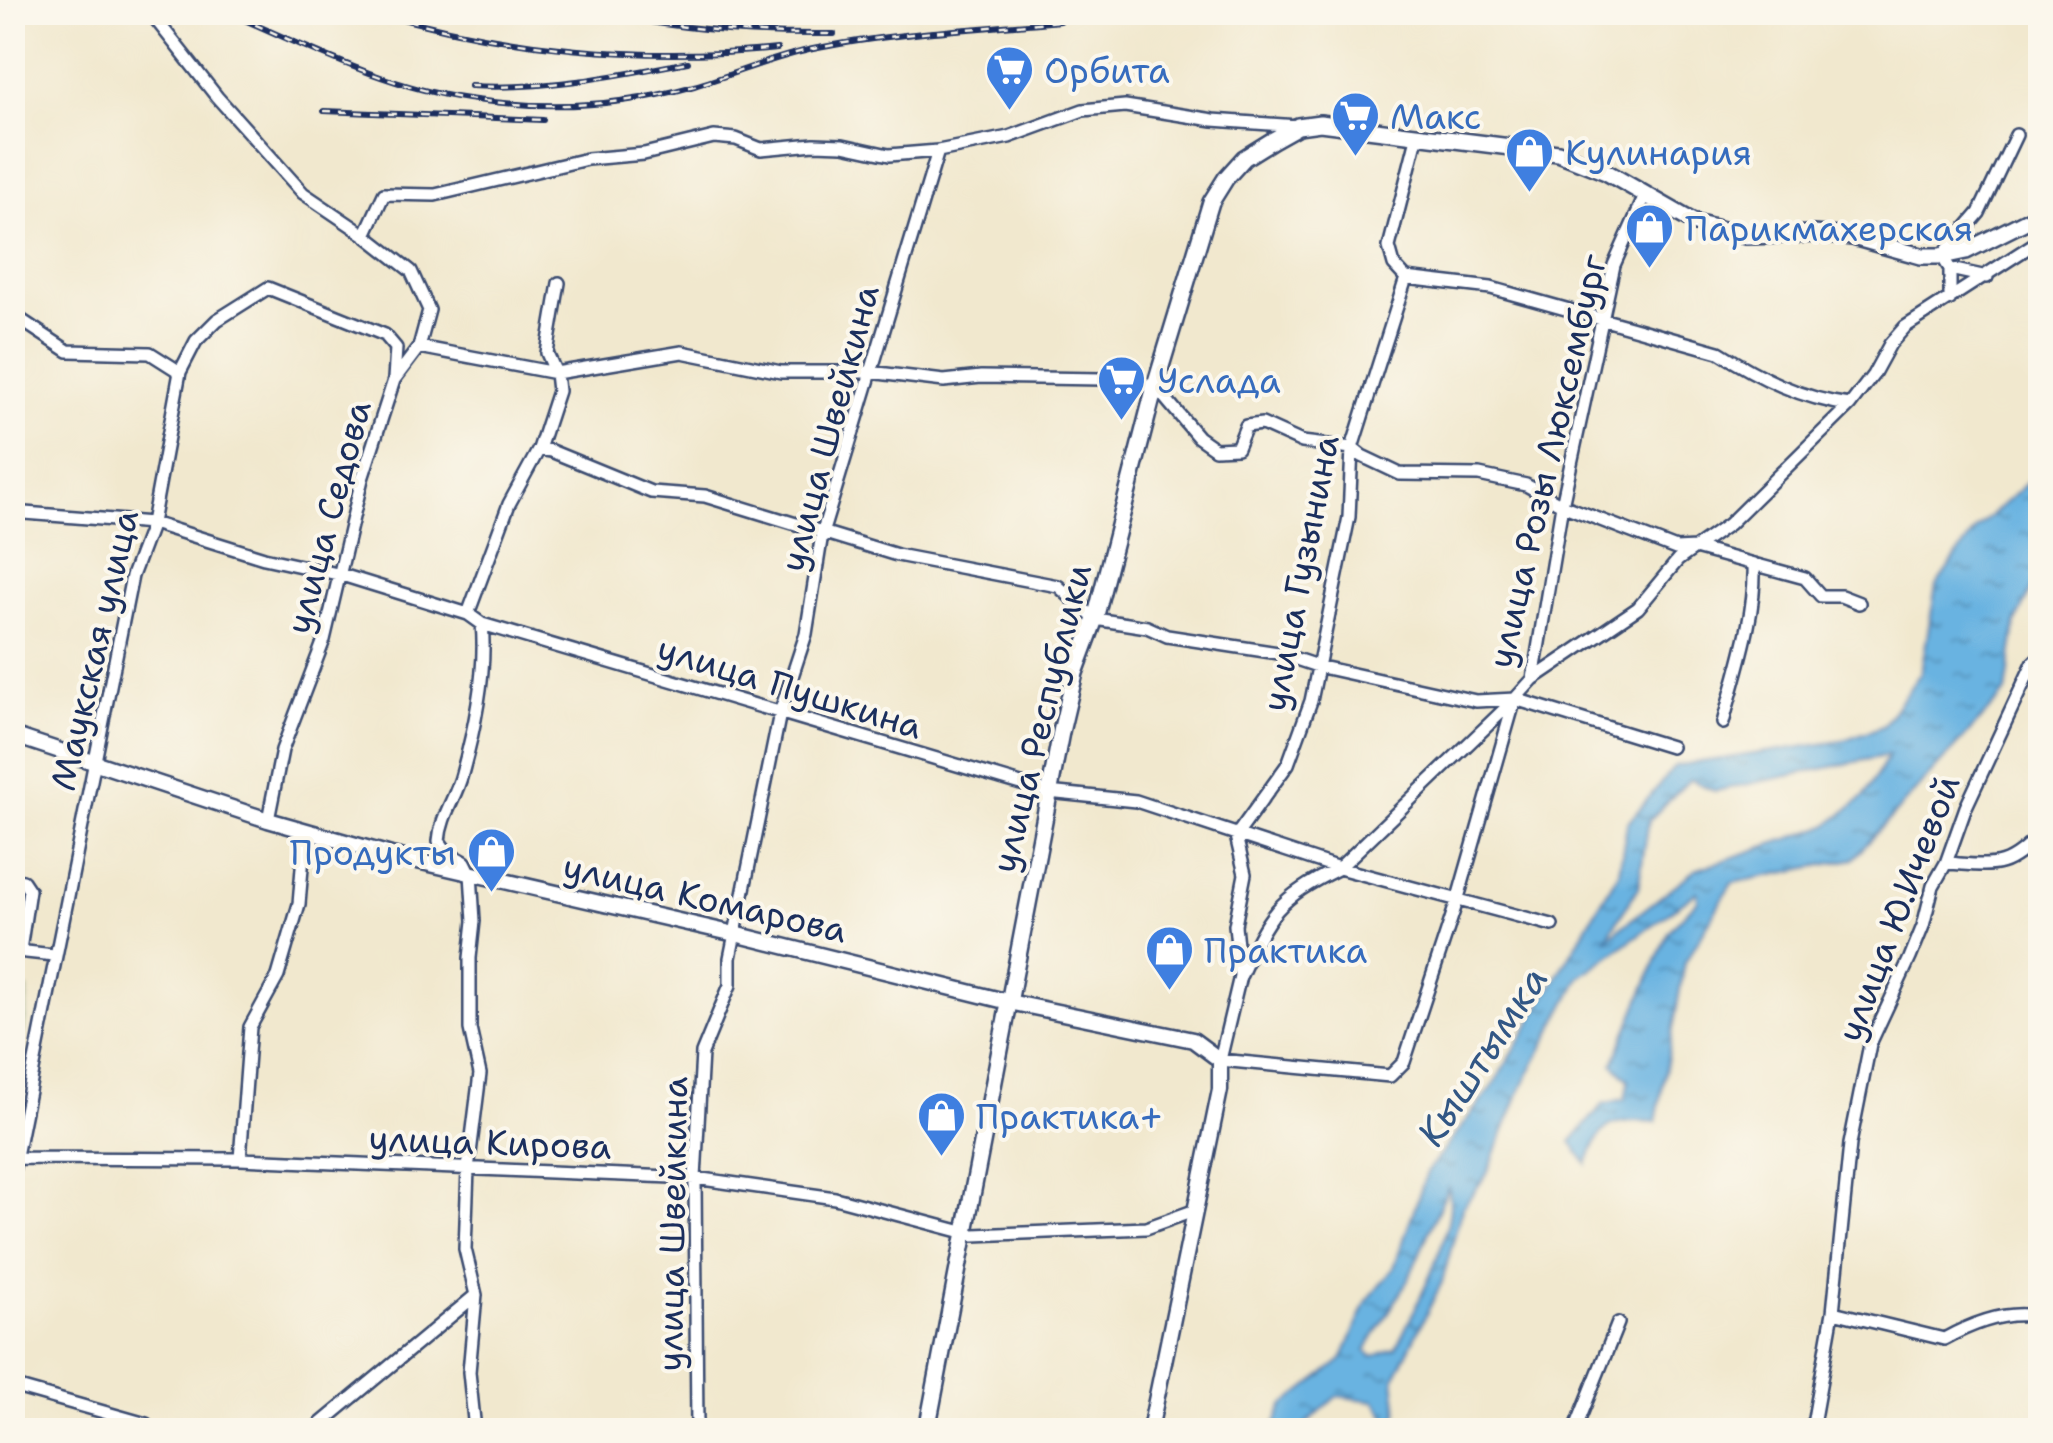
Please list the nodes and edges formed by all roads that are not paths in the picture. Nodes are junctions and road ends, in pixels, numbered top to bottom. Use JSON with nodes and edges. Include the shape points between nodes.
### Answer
{"nodes":[{"id":1,"x":150,"y":12,"type":"edge"},
{"id":2,"x":1298,"y":126,"type":"junction"},
{"id":3,"x":1418,"y":134,"type":"junction"},
{"id":4,"x":2016,"y":135,"type":"dead end"},
{"id":5,"x":938,"y":151,"type":"junction"},
{"id":6,"x":1645,"y":196,"type":"junction"},
{"id":7,"x":2040,"y":214,"type":"edge"},
{"id":8,"x":364,"y":235,"type":"junction"},
{"id":9,"x":2040,"y":240,"type":"edge"},
{"id":10,"x":1946,"y":262,"type":"junction"},
{"id":11,"x":1987,"y":277,"type":"junction"},
{"id":12,"x":1406,"y":278,"type":"junction"},
{"id":13,"x":559,"y":284,"type":"dead end"},
{"id":14,"x":1950,"y":299,"type":"junction"},
{"id":15,"x":12,"y":314,"type":"edge"},
{"id":16,"x":1603,"y":319,"type":"junction"},
{"id":17,"x":419,"y":347,"type":"junction"},
{"id":18,"x":180,"y":372,"type":"junction"},
{"id":19,"x":870,"y":372,"type":"junction"},
{"id":20,"x":556,"y":373,"type":"junction"},
{"id":21,"x":394,"y":380,"type":"junction"},
{"id":22,"x":1154,"y":386,"type":"junction"},
{"id":23,"x":1850,"y":404,"type":"junction"},
{"id":24,"x":1352,"y":448,"type":"junction"},
{"id":25,"x":539,"y":449,"type":"junction"},
{"id":26,"x":1562,"y":505,"type":"junction"},
{"id":27,"x":12,"y":512,"type":"edge"},
{"id":28,"x":152,"y":523,"type":"junction"},
{"id":29,"x":822,"y":534,"type":"junction"},
{"id":30,"x":1695,"y":548,"type":"junction"},
{"id":31,"x":1754,"y":564,"type":"junction"},
{"id":32,"x":342,"y":575,"type":"junction"},
{"id":33,"x":1859,"y":603,"type":"dead end"},
{"id":34,"x":468,"y":614,"type":"junction"},
{"id":35,"x":1095,"y":618,"type":"junction"},
{"id":36,"x":482,"y":624,"type":"junction"},
{"id":37,"x":2040,"y":656,"type":"edge"},
{"id":38,"x":1317,"y":666,"type":"junction"},
{"id":39,"x":1533,"y":679,"type":"junction"},
{"id":40,"x":1516,"y":699,"type":"junction"},
{"id":41,"x":780,"y":712,"type":"junction"},
{"id":42,"x":1723,"y":722,"type":"dead end"},
{"id":43,"x":12,"y":734,"type":"edge"},
{"id":44,"x":1671,"y":747,"type":"dead end"},
{"id":45,"x":98,"y":762,"type":"junction"},
{"id":46,"x":1048,"y":792,"type":"junction"},
{"id":47,"x":268,"y":820,"type":"junction"},
{"id":48,"x":305,"y":832,"type":"junction"},
{"id":49,"x":2040,"y":834,"type":"edge"},
{"id":50,"x":1236,"y":836,"type":"junction"},
{"id":51,"x":1946,"y":863,"type":"junction"},
{"id":52,"x":1340,"y":868,"type":"junction"},
{"id":53,"x":470,"y":874,"type":"junction"},
{"id":54,"x":12,"y":880,"type":"edge"},
{"id":55,"x":1458,"y":898,"type":"junction"},
{"id":56,"x":1552,"y":925,"type":"dead end"},
{"id":57,"x":735,"y":934,"type":"junction"},
{"id":58,"x":16,"y":951,"type":"edge"},
{"id":59,"x":54,"y":955,"type":"junction"},
{"id":60,"x":1240,"y":976,"type":"junction"},
{"id":61,"x":1009,"y":1002,"type":"junction"},
{"id":62,"x":1220,"y":1060,"type":"junction"},
{"id":63,"x":1390,"y":1076,"type":"joint"},
{"id":64,"x":13,"y":1158,"type":"edge"},
{"id":65,"x":240,"y":1159,"type":"junction"},
{"id":66,"x":468,"y":1170,"type":"junction"},
{"id":67,"x":12,"y":1176,"type":"edge"},
{"id":68,"x":694,"y":1178,"type":"junction"},
{"id":69,"x":1196,"y":1210,"type":"junction"},
{"id":70,"x":964,"y":1233,"type":"junction"},
{"id":71,"x":476,"y":1295,"type":"junction"},
{"id":72,"x":1833,"y":1312,"type":"junction"},
{"id":73,"x":2040,"y":1317,"type":"edge"},
{"id":74,"x":1618,"y":1323,"type":"dead end"},
{"id":75,"x":12,"y":1386,"type":"edge"},
{"id":76,"x":152,"y":1430,"type":"edge"},
{"id":77,"x":312,"y":1430,"type":"edge"},
{"id":78,"x":475,"y":1430,"type":"edge"},
{"id":79,"x":697,"y":1430,"type":"edge"},
{"id":80,"x":927,"y":1430,"type":"edge"},
{"id":81,"x":1150,"y":1430,"type":"edge"},
{"id":82,"x":1574,"y":1430,"type":"edge"},
{"id":83,"x":1812,"y":1430,"type":"edge"}],
"edges":[{"from":1,"to":8,"type":"street","via":[[302,193]]},
{"from":2,"to":3,"type":"main road"},
{"from":2,"to":5,"type":"street","via":[[1125,106],[1083,110],[1009,137]]},
{"from":2,"to":22,"type":"main road","name":"улица Республики","via":[[1244,158],[1212,202]]},
{"from":3,"to":6,"type":"main road","via":[[1558,153]]},
{"from":3,"to":12,"type":"street","via":[[1389,247]]},
{"from":4,"to":10,"type":"street"},
{"from":5,"to":8,"type":"street","via":[[889,154],[814,144],[760,149],[714,137],[435,195],[384,194]]},
{"from":5,"to":19,"type":"street","name":"улица Швейкина"},
{"from":6,"to":10,"type":"main road","via":[[1695,223],[1740,235],[1853,237]]},
{"from":6,"to":16,"type":"street","name":"улица Розы Люксембург","via":[[1614,264]]},
{"from":7,"to":10,"type":"main road"},
{"from":8,"to":17,"type":"street","via":[[411,271],[429,310]]},
{"from":9,"to":11,"type":"street"},
{"from":10,"to":11,"type":"street"},
{"from":10,"to":14,"type":"street"},
{"from":11,"to":14,"type":"street"},
{"from":12,"to":16,"type":"street","via":[[1491,288]]},
{"from":12,"to":24,"type":"street","name":"улица Гузынина"},
{"from":13,"to":20,"type":"street","via":[[548,353]]},
{"from":14,"to":23,"type":"street","via":[[1905,327]]},
{"from":15,"to":18,"type":"street","via":[[68,352],[150,353]]},
{"from":16,"to":23,"type":"street","via":[[1719,352],[1800,394]]},
{"from":16,"to":26,"type":"street","name":"улица Розы Люксембург"},
{"from":17,"to":20,"type":"street"},
{"from":17,"to":21,"type":"street","name":"улица Седова"},
{"from":18,"to":21,"type":"street","via":[[216,320],[268,288],[385,335],[396,348]]},
{"from":18,"to":28,"type":"street","name":"Маукская улица"},
{"from":19,"to":20,"type":"street","via":[[781,372],[682,352]]},
{"from":19,"to":22,"type":"street","via":[[944,382],[1103,379]]},
{"from":19,"to":29,"type":"street","name":"улица Швейкина"},
{"from":20,"to":25,"type":"street","via":[[558,391]]},
{"from":21,"to":32,"type":"street","name":"улица Седова","via":[[362,478]]},
{"from":22,"to":24,"type":"street","via":[[1215,449],[1237,448],[1246,426],[1262,424],[1302,442]]},
{"from":22,"to":35,"type":"main road","name":"улица Республики"},
{"from":23,"to":30,"type":"street","via":[[1730,524]]},
{"from":24,"to":26,"type":"street","via":[[1400,474],[1479,475],[1526,484]]},
{"from":24,"to":38,"type":"street","name":"улица Гузынина","via":[[1349,517]]},
{"from":25,"to":29,"type":"street","via":[[651,492],[704,496]]},
{"from":25,"to":34,"type":"street","via":[[509,504]]},
{"from":26,"to":30,"type":"street","via":[[1676,549]]},
{"from":26,"to":39,"type":"street","name":"улица Розы Люксембург"},
{"from":27,"to":28,"type":"street","name":"улица Пушкина"},
{"from":28,"to":32,"type":"street","name":"улица Пушкина"},
{"from":28,"to":45,"type":"street","name":"Маукская улица","via":[[132,576]]},
{"from":29,"to":35,"type":"street","via":[[1058,586]]},
{"from":29,"to":41,"type":"street","name":"улица Швейкина","via":[[806,634]]},
{"from":30,"to":31,"type":"street"},
{"from":30,"to":39,"type":"street","via":[[1638,608]]},
{"from":31,"to":33,"type":"street","via":[[1805,578],[1821,596]]},
{"from":31,"to":42,"type":"street"},
{"from":32,"to":34,"type":"street","name":"улица Пушкина"},
{"from":32,"to":47,"type":"street","name":"улица Седова","via":[[282,750]]},
{"from":34,"to":36,"type":"street","name":"улица Пушкина"},
{"from":35,"to":38,"type":"street"},
{"from":35,"to":46,"type":"main road","name":"улица Республики"},
{"from":36,"to":41,"type":"street","name":"улица Пушкина"},
{"from":36,"to":53,"type":"street","via":[[479,694],[462,777],[440,829],[446,852]]},
{"from":37,"to":51,"type":"street","name":"улица Ю.Ичевой","via":[[1996,738]]},
{"from":38,"to":40,"type":"street","via":[[1476,701]]},
{"from":38,"to":50,"type":"street","name":"улица Гузынина","via":[[1288,764]]},
{"from":39,"to":40,"type":"street","name":"улица Розы Люксембург"},
{"from":40,"to":44,"type":"street"},
{"from":40,"to":52,"type":"street"},
{"from":40,"to":55,"type":"street","name":"улица Розы Люксембург"},
{"from":41,"to":46,"type":"street","name":"улица Пушкина"},
{"from":41,"to":57,"type":"street","name":"улица Швейкина"},
{"from":43,"to":45,"type":"street","name":"улица Комарова"},
{"from":45,"to":47,"type":"street","name":"улица Комарова"},
{"from":45,"to":59,"type":"street","name":"Маукская улица"},
{"from":46,"to":50,"type":"street","name":"улица Пушкина","via":[[1136,801]]},
{"from":46,"to":61,"type":"main road","name":"улица Республики"},
{"from":47,"to":48,"type":"street","name":"улица Комарова"},
{"from":48,"to":53,"type":"street","name":"улица Комарова"},
{"from":48,"to":65,"type":"street","via":[[299,904],[278,976],[250,1027]]},
{"from":49,"to":51,"type":"street","via":[[2015,860]]},
{"from":50,"to":52,"type":"street","name":"улица Пушкина"},
{"from":50,"to":60,"type":"street","via":[[1245,874],[1235,925]]},
{"from":51,"to":72,"type":"street","name":"улица Ю.Ичевой","via":[[1870,1044],[1850,1144]]},
{"from":52,"to":55,"type":"street","name":"улица Пушкина"},
{"from":52,"to":60,"type":"street","via":[[1280,903]]},
{"from":53,"to":57,"type":"street","name":"улица Комарова"},
{"from":53,"to":66,"type":"street","via":[[470,1029],[480,1074]]},
{"from":54,"to":58,"type":"street","via":[[24,881],[28,890]]},
{"from":55,"to":56,"type":"street","name":"улица Пушкина"},
{"from":55,"to":63,"type":"street","name":"улица Розы Люксембург","via":[[1404,1062]]},
{"from":57,"to":61,"type":"street","name":"улица Комарова"},
{"from":57,"to":68,"type":"street","name":"улица Швейкина","via":[[730,985],[702,1053]]},
{"from":58,"to":59,"type":"street"},
{"from":59,"to":64,"type":"street","name":"Маукская улица"},
{"from":60,"to":62,"type":"street"},
{"from":61,"to":62,"type":"street","name":"улица Комарова","via":[[1193,1040]]},
{"from":61,"to":70,"type":"main road","name":"улица Республики"},
{"from":62,"to":63,"type":"street","name":"улица Комарова"},
{"from":62,"to":69,"type":"street"},
{"from":64,"to":65,"type":"street","name":"улица Кирова"},
{"from":64,"to":67,"type":"street","name":"Маукская улица"},
{"from":65,"to":66,"type":"street","name":"улица Кирова"},
{"from":66,"to":68,"type":"street","name":"улица Кирова"},
{"from":66,"to":71,"type":"street","via":[[465,1249]]},
{"from":68,"to":70,"type":"street","name":"улица Кирова","via":[[836,1198]]},
{"from":68,"to":79,"type":"street","name":"улица Швейкина"},
{"from":69,"to":70,"type":"street","name":"улица Кирова","via":[[1146,1228]]},
{"from":69,"to":81,"type":"street"},
{"from":70,"to":80,"type":"main road","name":"улица Республики"},
{"from":71,"to":77,"type":"street"},
{"from":71,"to":78,"type":"street","via":[[468,1372]]},
{"from":72,"to":73,"type":"street","via":[[1944,1339],[2019,1312]]},
{"from":72,"to":83,"type":"street","name":"улица Ю.Ичевой"},
{"from":74,"to":82,"type":"street"},
{"from":75,"to":76,"type":"street"}]}
